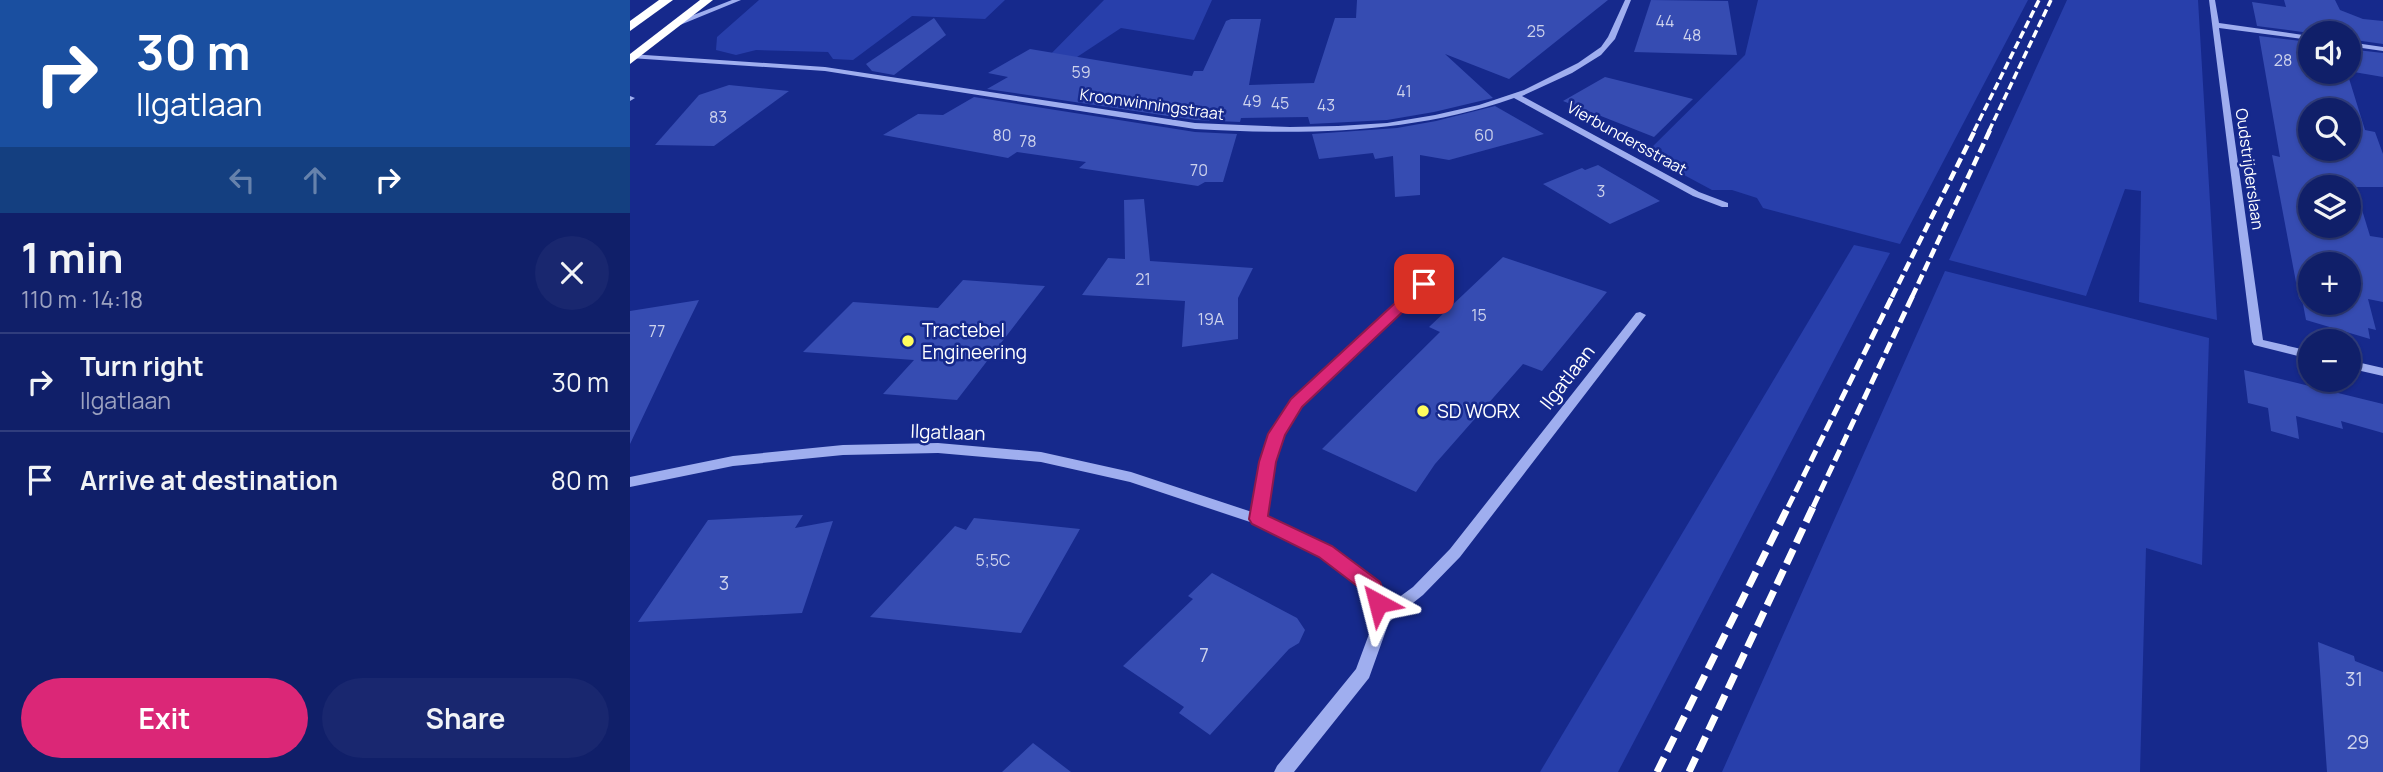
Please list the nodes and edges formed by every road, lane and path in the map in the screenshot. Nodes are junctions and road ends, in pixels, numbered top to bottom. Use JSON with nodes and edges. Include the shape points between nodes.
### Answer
{"nodes":[{"id":1,"x":667,"y":0,"type":"edge"},
{"id":2,"x":707,"y":0,"type":"edge"},
{"id":3,"x":738,"y":0,"type":"edge"},
{"id":4,"x":1628,"y":0,"type":"edge"},
{"id":5,"x":2212,"y":0,"type":"edge"},
{"id":6,"x":677,"y":23,"type":"junction"},
{"id":7,"x":2215,"y":25,"type":"junction"},
{"id":8,"x":630,"y":27,"type":"edge"},
{"id":9,"x":2298,"y":36,"type":"edge"},
{"id":10,"x":2361,"y":46,"type":"edge"},
{"id":11,"x":2383,"y":49,"type":"edge"},
{"id":12,"x":631,"y":58,"type":"edge"},
{"id":13,"x":1516,"y":96,"type":"junction"},
{"id":14,"x":1725,"y":205,"type":"dead end"},
{"id":15,"x":1442,"y":267,"type":"dead end"},
{"id":16,"x":1640,"y":315,"type":"dead end"},
{"id":17,"x":2298,"y":352,"type":"edge"},
{"id":18,"x":2361,"y":367,"type":"edge"},
{"id":19,"x":2383,"y":372,"type":"edge"},
{"id":20,"x":630,"y":482,"type":"edge"},
{"id":21,"x":1258,"y":519,"type":"junction"},
{"id":22,"x":1384,"y":618,"type":"junction"},
{"id":23,"x":1283,"y":772,"type":"edge"}],
"edges":[{"from":1,"to":8,"type":"highway"},
{"from":2,"to":6,"type":"highway"},
{"from":3,"to":6,"type":"street"},
{"from":4,"to":13,"type":"street","name":"Kroonwinningstraat","via":[[1612,38],[1602,49],[1562,75]]},
{"from":5,"to":7,"type":"street","name":"Oudstrijderslaan"},
{"from":6,"to":12,"type":"highway"},
{"from":7,"to":9,"type":"street"},
{"from":7,"to":17,"type":"street","name":"Oudstrijderslaan","via":[[2258,342]]},
{"from":10,"to":11,"type":"street"},
{"from":12,"to":13,"type":"street","name":"Kroonwinningstraat","via":[[836,71],[1148,120],[1242,129],[1379,127]]},
{"from":13,"to":14,"type":"street","name":"Vierbundersstraat","via":[[1696,194]]},
{"from":15,"to":21,"type":"street","via":[[1296,403],[1277,434]]},
{"from":16,"to":22,"type":"street","name":"Ilgatlaan","via":[[1455,553]]},
{"from":18,"to":19,"type":"street"},
{"from":20,"to":21,"type":"street","name":"Ilgatlaan","via":[[733,461],[843,450],[938,448],[1041,457],[1131,477]]},
{"from":21,"to":22,"type":"street","name":"Ilgatlaan","via":[[1325,551],[1373,587]]},
{"from":22,"to":23,"type":"street","name":"Ilgatlaan","via":[[1363,673]]}]}
